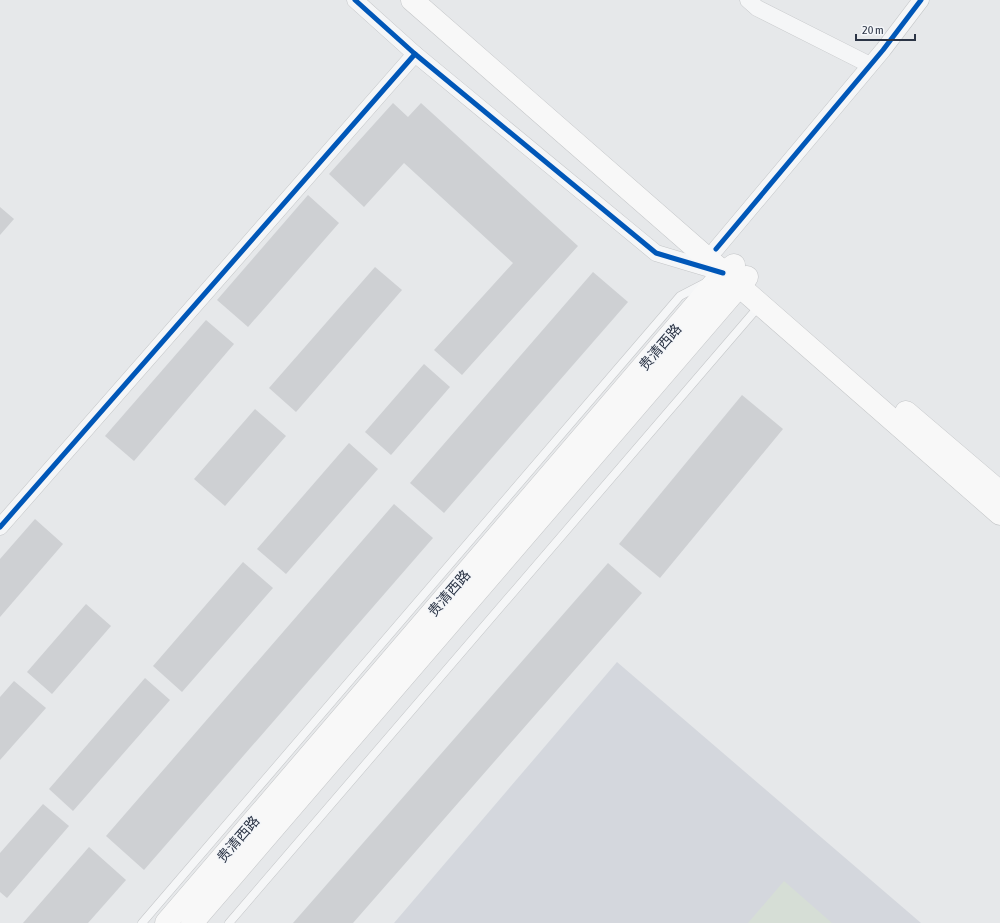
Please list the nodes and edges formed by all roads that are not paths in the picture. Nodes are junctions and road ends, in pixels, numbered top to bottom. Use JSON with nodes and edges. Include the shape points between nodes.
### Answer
{"nodes":[{"id":1,"x":355,"y":0,"type":"edge"},
{"id":2,"x":412,"y":0,"type":"edge"},
{"id":3,"x":433,"y":0,"type":"edge"},
{"id":4,"x":748,"y":0,"type":"edge"},
{"id":5,"x":921,"y":0,"type":"edge"},
{"id":6,"x":415,"y":54,"type":"junction"},
{"id":7,"x":870,"y":65,"type":"junction"},
{"id":8,"x":716,"y":249,"type":"junction"},
{"id":9,"x":736,"y":275,"type":"junction"},
{"id":10,"x":760,"y":304,"type":"junction"},
{"id":11,"x":1000,"y":492,"type":"edge"},
{"id":12,"x":1000,"y":514,"type":"edge"},
{"id":13,"x":0,"y":527,"type":"edge"},
{"id":14,"x":142,"y":923,"type":"edge"},
{"id":15,"x":166,"y":923,"type":"edge"},
{"id":16,"x":192,"y":923,"type":"edge"},
{"id":17,"x":229,"y":923,"type":"edge"}],
"edges":[{"from":1,"to":6,"type":"street"},
{"from":2,"to":9,"type":"main road"},
{"from":3,"to":8,"type":"main road"},
{"from":4,"to":7,"type":"street","via":[[757,8]]},
{"from":5,"to":7,"type":"street"},
{"from":6,"to":9,"type":"street","via":[[656,253]]},
{"from":6,"to":13,"type":"street"},
{"from":7,"to":8,"type":"street"},
{"from":8,"to":9,"type":"main road"},
{"from":9,"to":10,"type":"main road"},
{"from":9,"to":11,"type":"main road"},
{"from":9,"to":14,"type":"lane","via":[[680,296]]},
{"from":9,"to":15,"type":"main road","name":"贵清西路"},
{"from":9,"to":16,"type":"main road","name":"贵清西路"},
{"from":10,"to":12,"type":"main road"},
{"from":10,"to":17,"type":"lane"}]}
